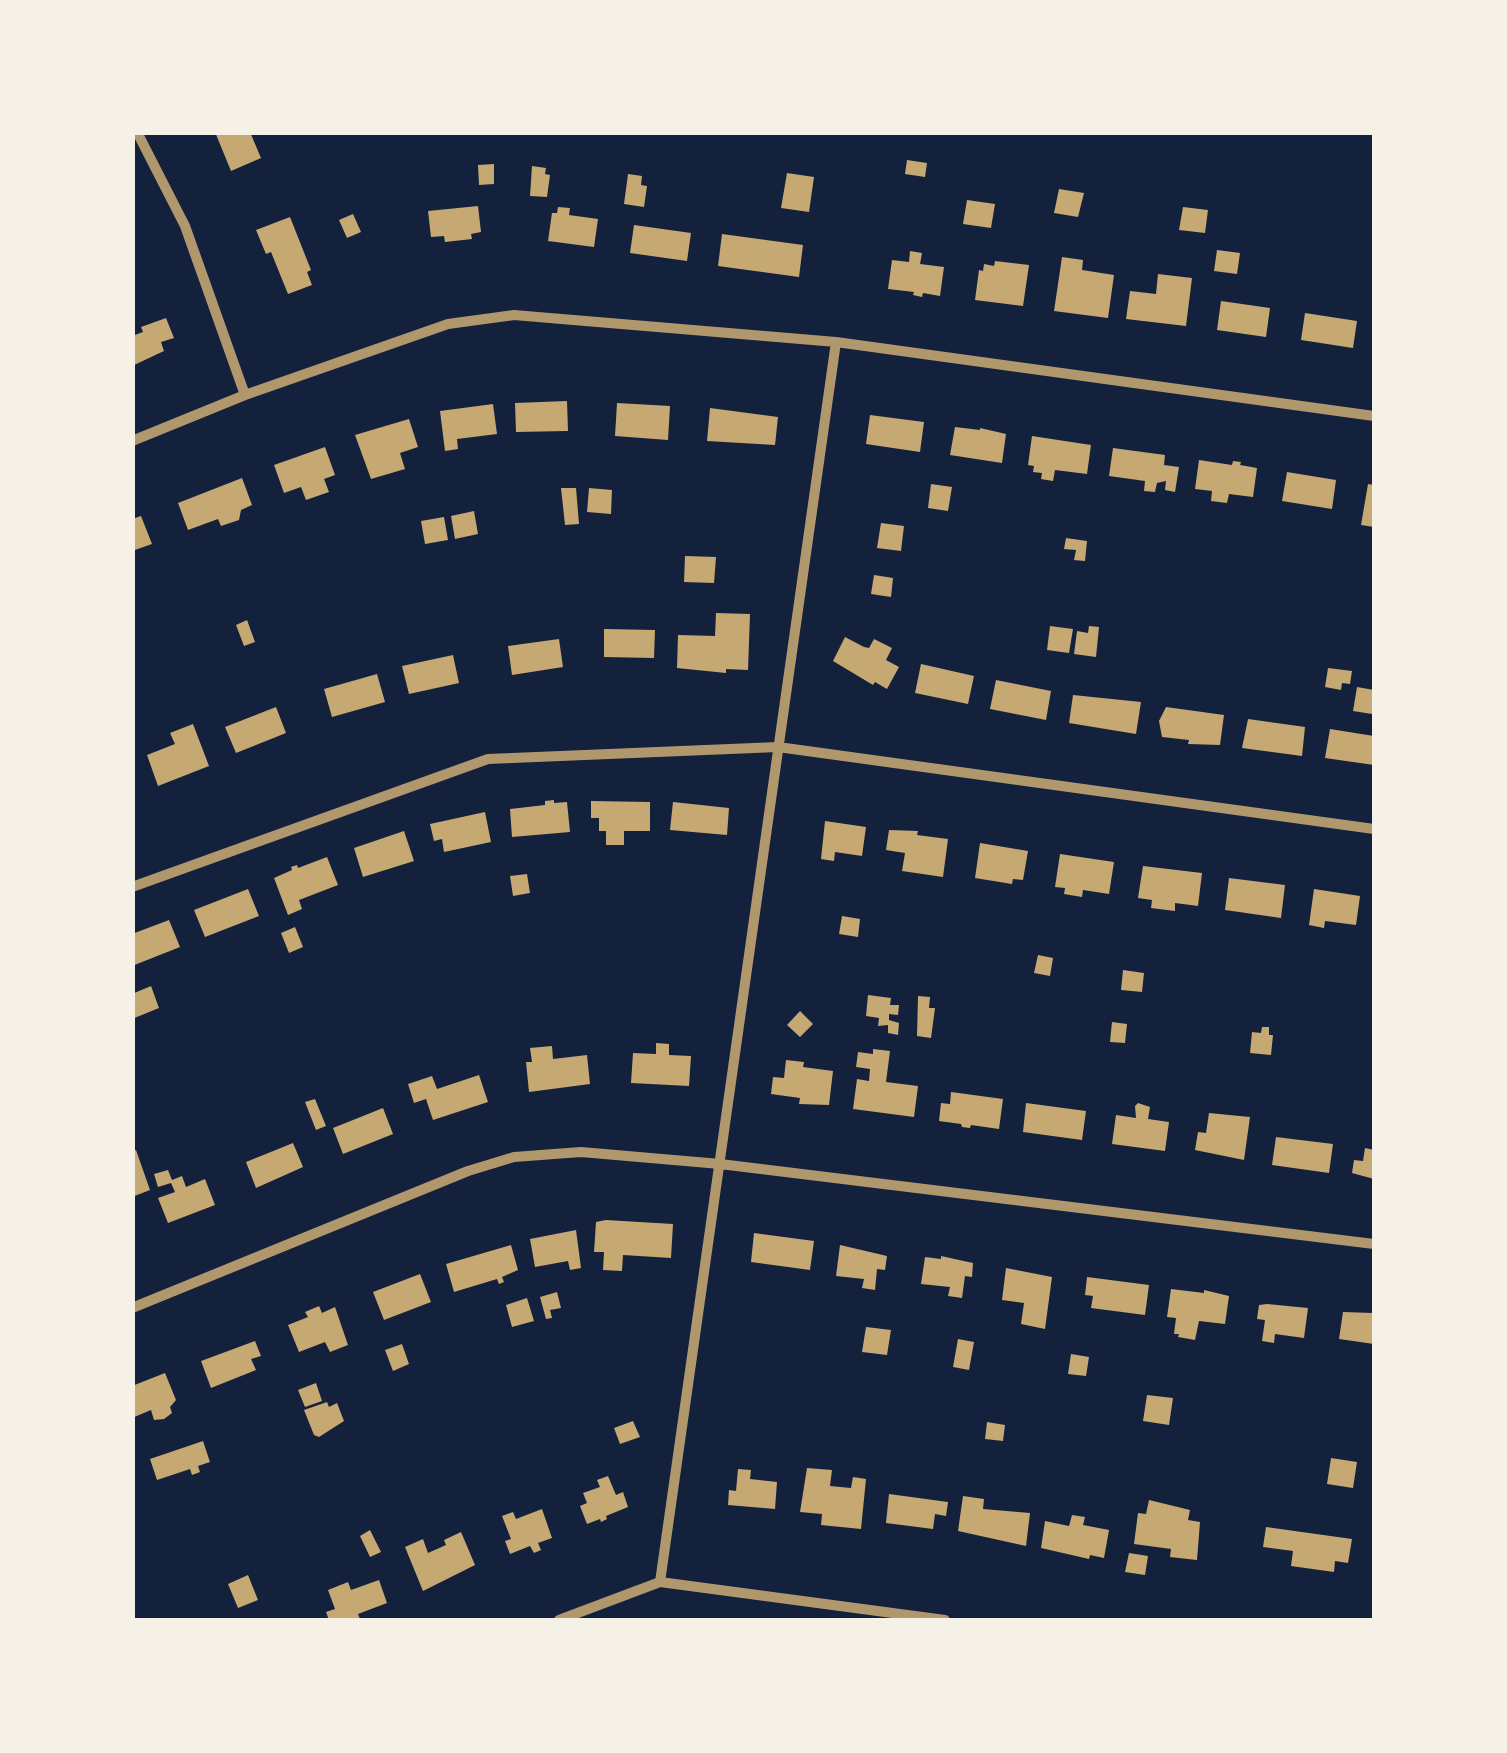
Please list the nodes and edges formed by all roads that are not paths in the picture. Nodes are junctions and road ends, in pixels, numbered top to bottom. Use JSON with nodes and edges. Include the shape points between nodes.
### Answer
{"nodes":[{"id":1,"x":137,"y":132,"type":"edge"},
{"id":2,"x":836,"y":342,"type":"junction"},
{"id":3,"x":245,"y":396,"type":"junction"},
{"id":4,"x":1374,"y":416,"type":"edge"},
{"id":5,"x":132,"y":442,"type":"edge"},
{"id":6,"x":778,"y":747,"type":"junction"},
{"id":7,"x":1374,"y":829,"type":"edge"},
{"id":8,"x":132,"y":887,"type":"edge"},
{"id":9,"x":720,"y":1164,"type":"junction"},
{"id":10,"x":1374,"y":1244,"type":"edge"},
{"id":11,"x":132,"y":1308,"type":"edge"},
{"id":12,"x":660,"y":1582,"type":"junction"},
{"id":13,"x":560,"y":1620,"type":"edge"},
{"id":14,"x":945,"y":1620,"type":"edge"}],
"edges":[{"from":1,"to":3,"type":"street","via":[[185,226]]},
{"from":2,"to":3,"type":"street","via":[[514,315],[448,324]]},
{"from":2,"to":4,"type":"street"},
{"from":2,"to":6,"type":"street"},
{"from":3,"to":5,"type":"street"},
{"from":6,"to":7,"type":"street"},
{"from":6,"to":8,"type":"street","via":[[488,759]]},
{"from":6,"to":9,"type":"street"},
{"from":9,"to":10,"type":"street"},
{"from":9,"to":11,"type":"street","via":[[581,1152],[514,1157]]},
{"from":9,"to":12,"type":"street"},
{"from":12,"to":13,"type":"street"},
{"from":12,"to":14,"type":"street"}]}
